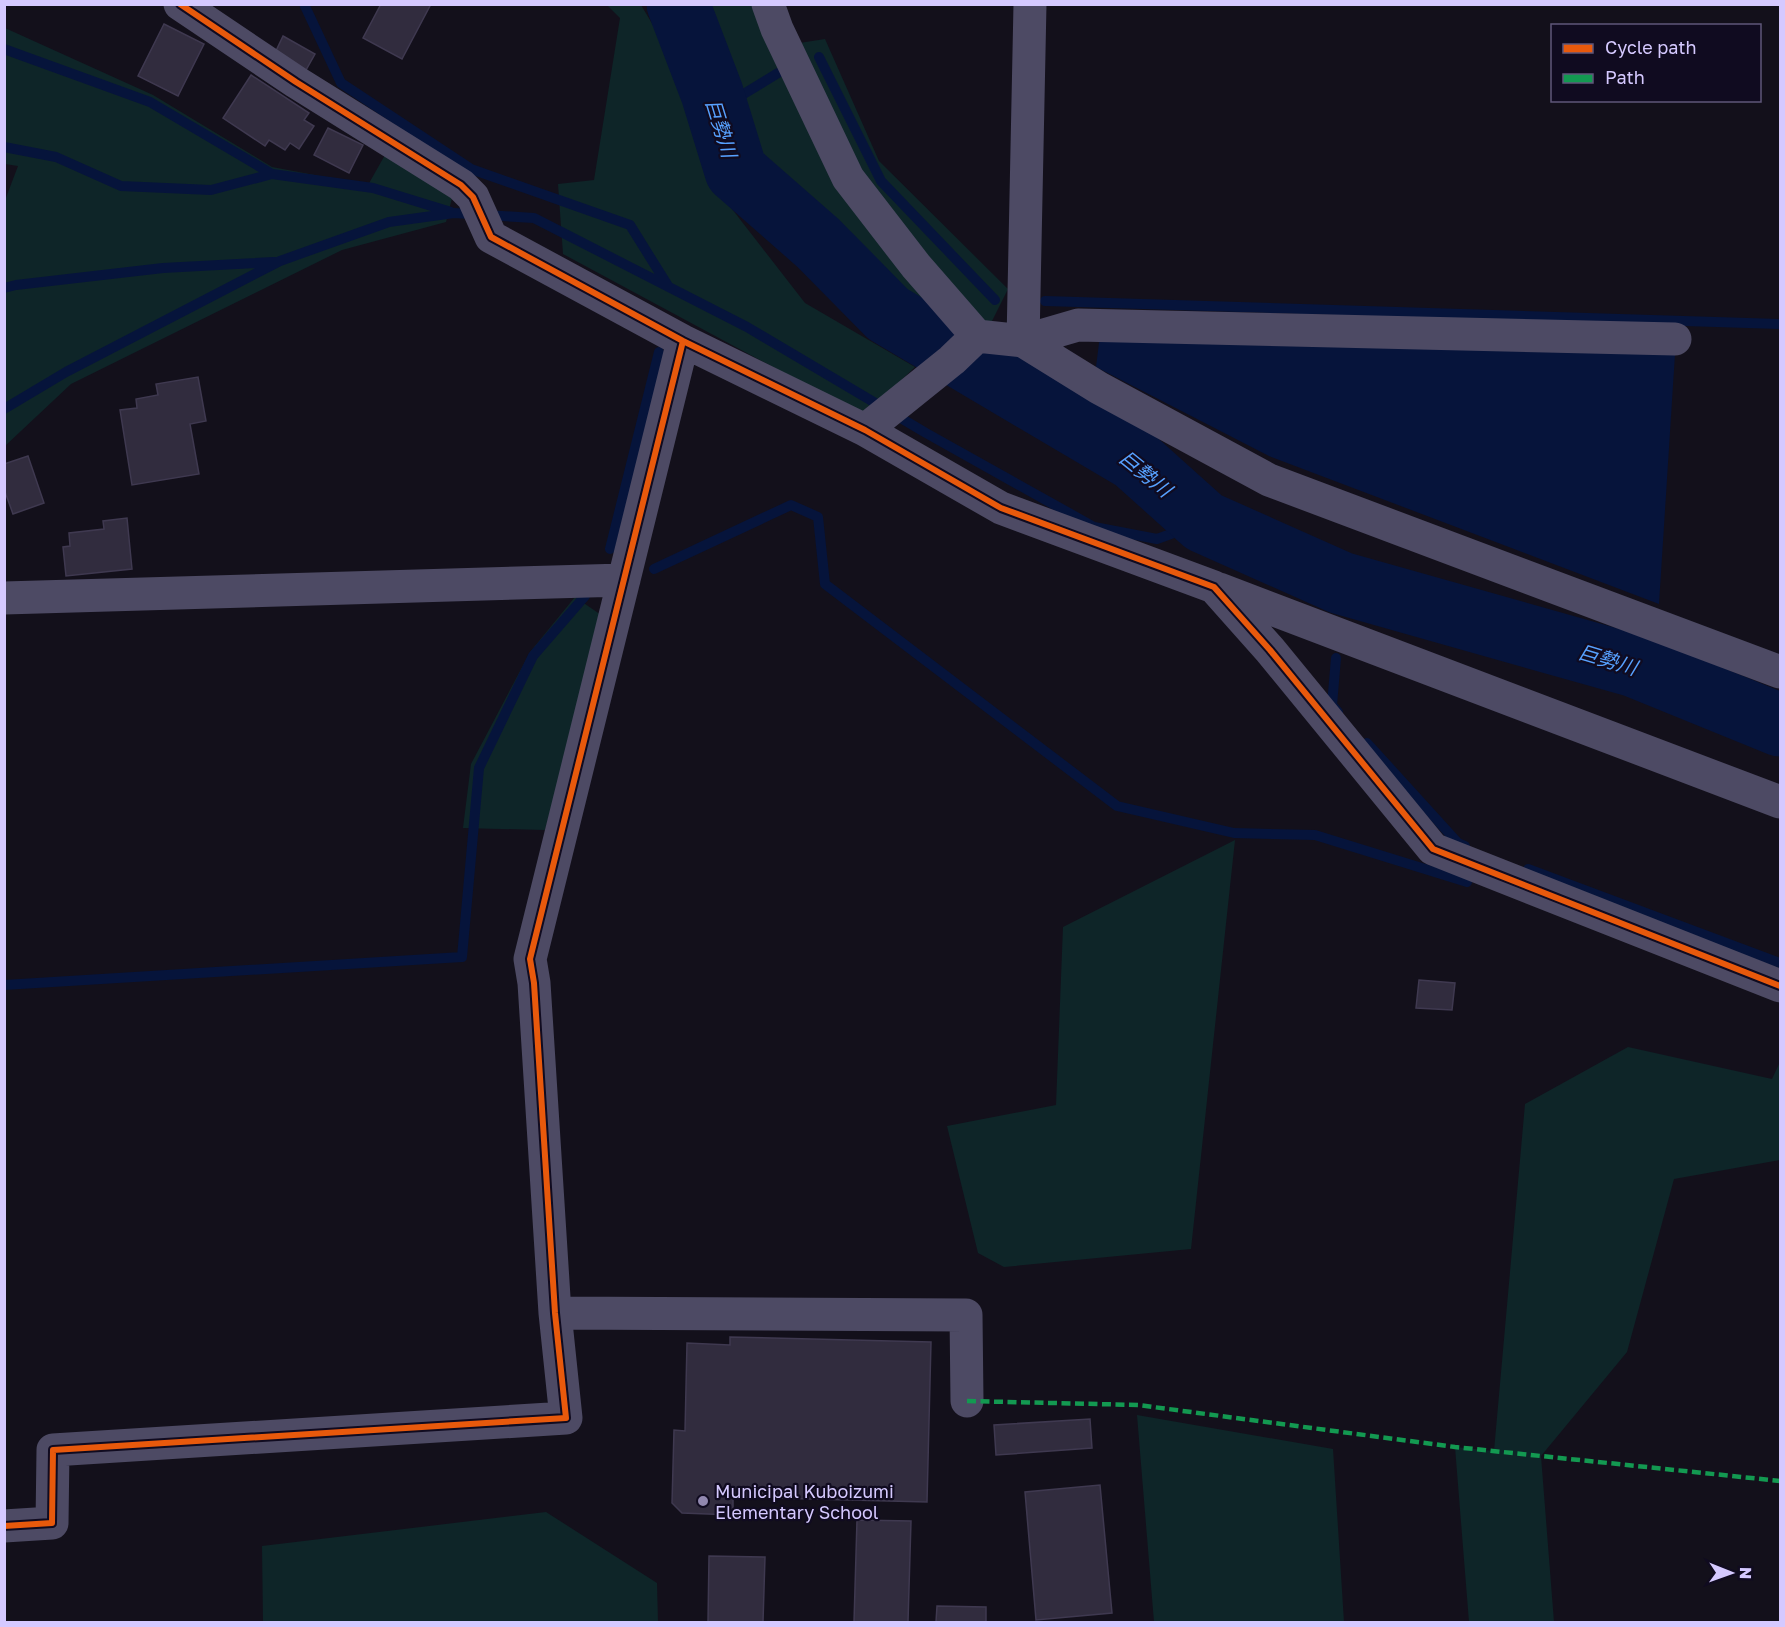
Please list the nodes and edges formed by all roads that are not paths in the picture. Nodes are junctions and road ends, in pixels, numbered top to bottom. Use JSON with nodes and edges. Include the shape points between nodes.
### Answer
{"nodes":[{"id":1,"x":180,"y":4,"type":"edge"},
{"id":2,"x":768,"y":4,"type":"edge"},
{"id":3,"x":1030,"y":4,"type":"edge"},
{"id":4,"x":977,"y":336,"type":"junction"},
{"id":5,"x":1675,"y":339,"type":"dead end"},
{"id":6,"x":683,"y":341,"type":"junction"},
{"id":7,"x":1023,"y":341,"type":"junction"},
{"id":8,"x":865,"y":430,"type":"junction"},
{"id":9,"x":624,"y":580,"type":"junction"},
{"id":10,"x":1214,"y":587,"type":"junction"},
{"id":11,"x":4,"y":598,"type":"edge"},
{"id":12,"x":1780,"y":672,"type":"edge"},
{"id":13,"x":1780,"y":802,"type":"edge"},
{"id":14,"x":1780,"y":986,"type":"edge"},
{"id":15,"x":555,"y":1313,"type":"junction"},
{"id":16,"x":967,"y":1401,"type":"dead end"},
{"id":17,"x":4,"y":1526,"type":"edge"}],
"edges":[{"from":1,"to":6,"type":"street","via":[[296,82],[461,184],[473,197],[490,237]]},
{"from":2,"to":4,"type":"street","via":[[848,178]]},
{"from":3,"to":7,"type":"street"},
{"from":4,"to":7,"type":"street"},
{"from":4,"to":8,"type":"street"},
{"from":5,"to":7,"type":"street","via":[[1078,325]]},
{"from":6,"to":8,"type":"street"},
{"from":6,"to":9,"type":"street"},
{"from":7,"to":12,"type":"street","via":[[1099,388],[1269,480]]},
{"from":8,"to":10,"type":"street","via":[[1001,508]]},
{"from":9,"to":11,"type":"street"},
{"from":9,"to":15,"type":"street","via":[[530,959]]},
{"from":10,"to":13,"type":"street"},
{"from":10,"to":14,"type":"street","via":[[1432,849]]},
{"from":15,"to":16,"type":"street","via":[[966,1314]]},
{"from":15,"to":17,"type":"street","via":[[566,1418],[53,1450],[52,1523]]}]}
